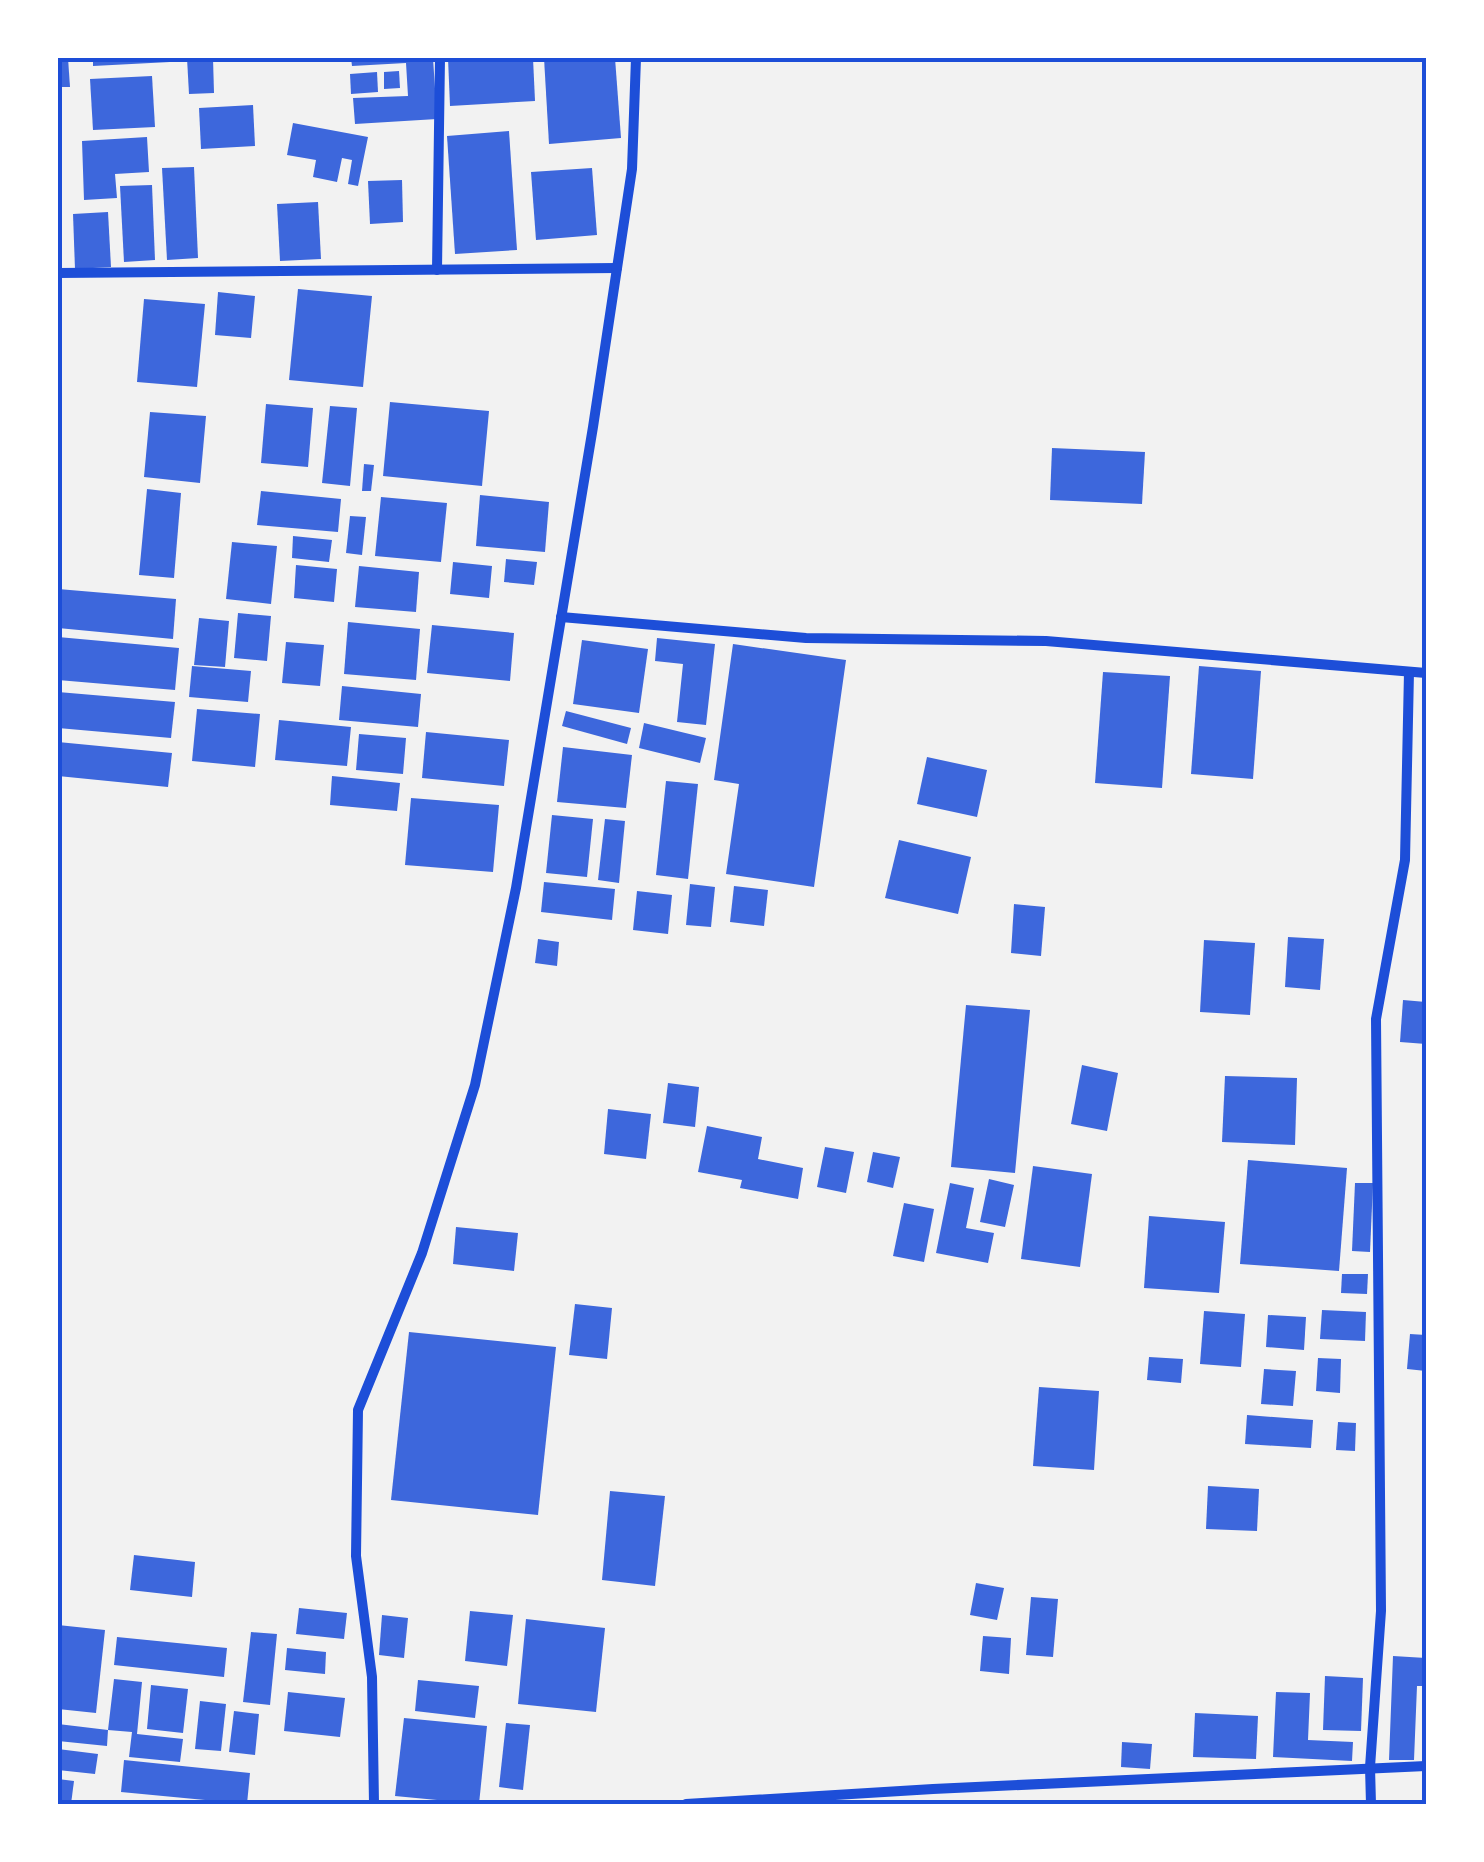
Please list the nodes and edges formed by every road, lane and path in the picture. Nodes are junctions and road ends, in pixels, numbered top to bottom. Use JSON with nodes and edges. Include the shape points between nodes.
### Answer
{"nodes":[{"id":1,"x":440,"y":58,"type":"edge"},
{"id":2,"x":636,"y":58,"type":"edge"},
{"id":3,"x":617,"y":268,"type":"junction"},
{"id":4,"x":437,"y":270,"type":"junction"},
{"id":5,"x":58,"y":272,"type":"edge"},
{"id":6,"x":561,"y":616,"type":"junction"},
{"id":7,"x":1409,"y":672,"type":"junction"},
{"id":8,"x":1426,"y":674,"type":"edge"},
{"id":9,"x":1370,"y":1766,"type":"junction"},
{"id":10,"x":1426,"y":1766,"type":"edge"},
{"id":11,"x":374,"y":1804,"type":"edge"},
{"id":12,"x":686,"y":1804,"type":"edge"},
{"id":13,"x":1371,"y":1804,"type":"edge"}],
"edges":[{"from":1,"to":4,"type":"street"},
{"from":2,"to":3,"type":"street","via":[[632,169]]},
{"from":3,"to":4,"type":"street"},
{"from":3,"to":6,"type":"street"},
{"from":4,"to":5,"type":"street"},
{"from":6,"to":7,"type":"street","via":[[806,638],[1046,641]]},
{"from":6,"to":11,"type":"street","via":[[475,1086],[422,1253],[358,1410],[356,1556],[372,1677]]},
{"from":7,"to":8,"type":"street"},
{"from":7,"to":9,"type":"street","via":[[1406,860],[1376,1019],[1381,1611]]},
{"from":9,"to":10,"type":"street"},
{"from":9,"to":12,"type":"street"},
{"from":9,"to":13,"type":"street"}]}
